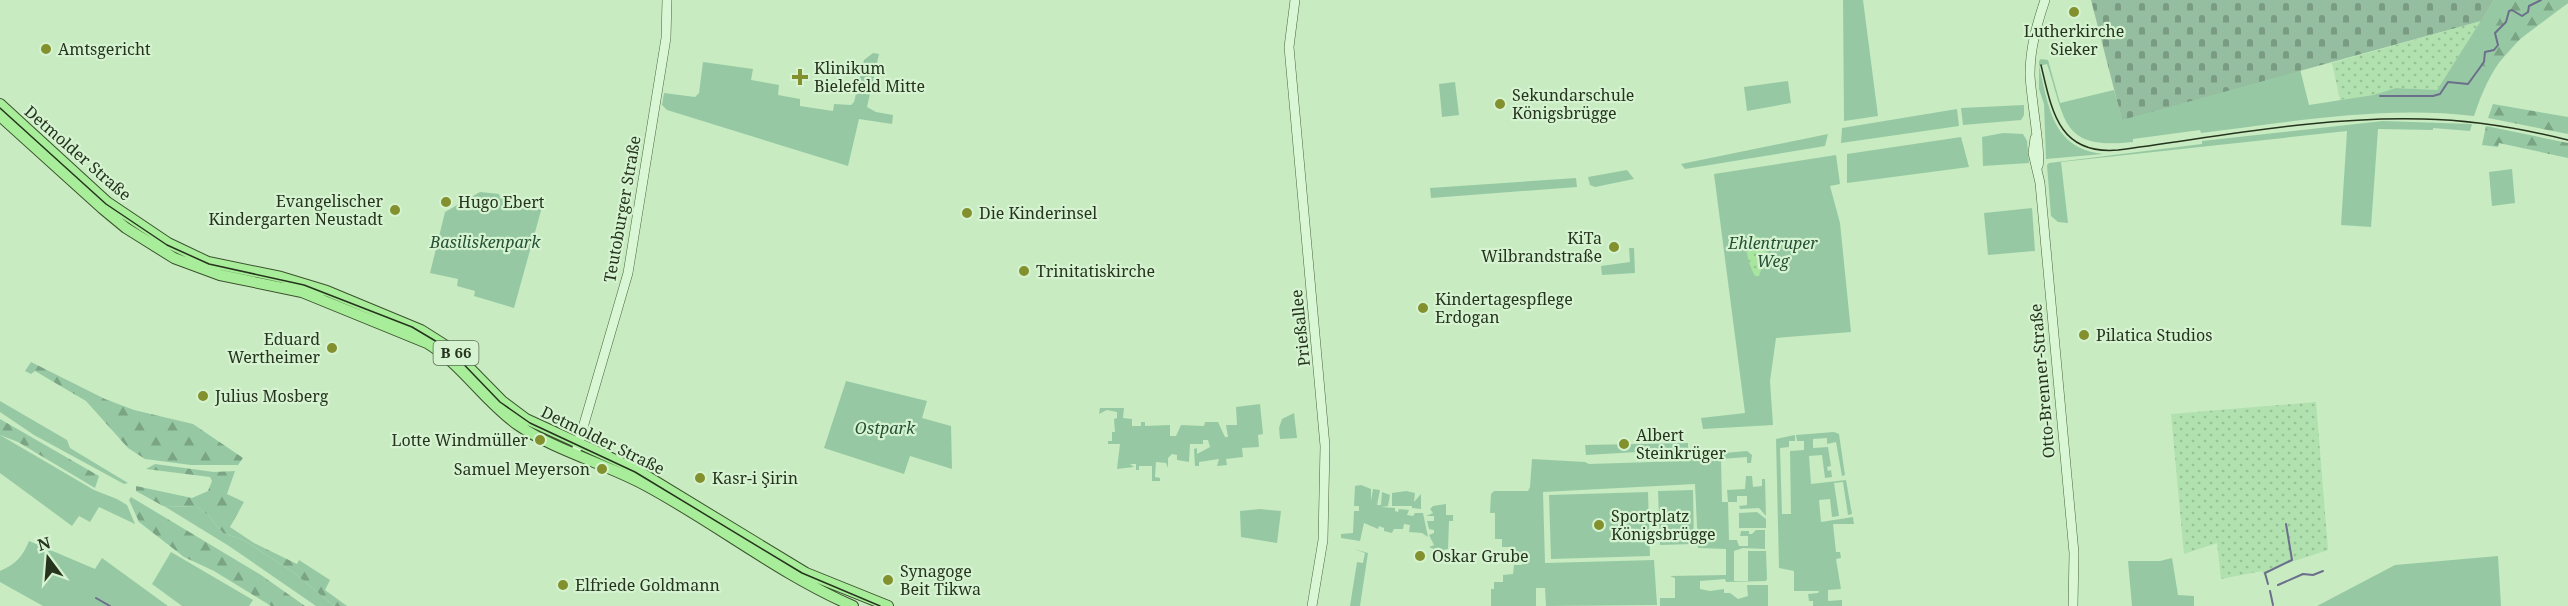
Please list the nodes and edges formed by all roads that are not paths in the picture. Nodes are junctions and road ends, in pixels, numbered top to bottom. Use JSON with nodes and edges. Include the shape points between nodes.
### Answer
{"nodes":[{"id":1,"x":667,"y":0,"type":"edge"},
{"id":2,"x":1295,"y":0,"type":"edge"},
{"id":3,"x":2045,"y":0,"type":"edge"},
{"id":4,"x":0,"y":104,"type":"edge"},
{"id":5,"x":0,"y":116,"type":"edge"},
{"id":6,"x":165,"y":247,"type":"junction"},
{"id":7,"x":577,"y":448,"type":"junction"},
{"id":8,"x":853,"y":606,"type":"edge"},
{"id":9,"x":888,"y":606,"type":"edge"},
{"id":10,"x":1312,"y":606,"type":"edge"},
{"id":11,"x":2072,"y":606,"type":"edge"}],
"edges":[{"from":1,"to":7,"type":"street","name":"Teutoburger Straße","via":[[666,38],[628,273]]},
{"from":2,"to":10,"type":"street","name":"Prießallee","via":[[1289,47],[1325,446],[1323,540]]},
{"from":3,"to":11,"type":"street","name":"Otto-Brenner-Straße","via":[[2030,63],[2033,158],[2038,166],[2074,553]]},
{"from":4,"to":6,"type":"main road","name":"Detmolder Straße","number":"B 66","via":[[107,202]]},
{"from":5,"to":6,"type":"main road","name":"Detmolder Straße","number":"B 66","via":[[104,209]]},
{"from":6,"to":7,"type":"main road","name":"Detmolder Straße","number":"B 66","via":[[214,274],[315,292],[427,343],[444,353],[516,424]]},
{"from":7,"to":8,"type":"main road","name":"Detmolder Straße","number":"B 66","via":[[777,566]]},
{"from":7,"to":9,"type":"main road","name":"Detmolder Straße","number":"B 66","via":[[635,469],[806,573]]}]}
